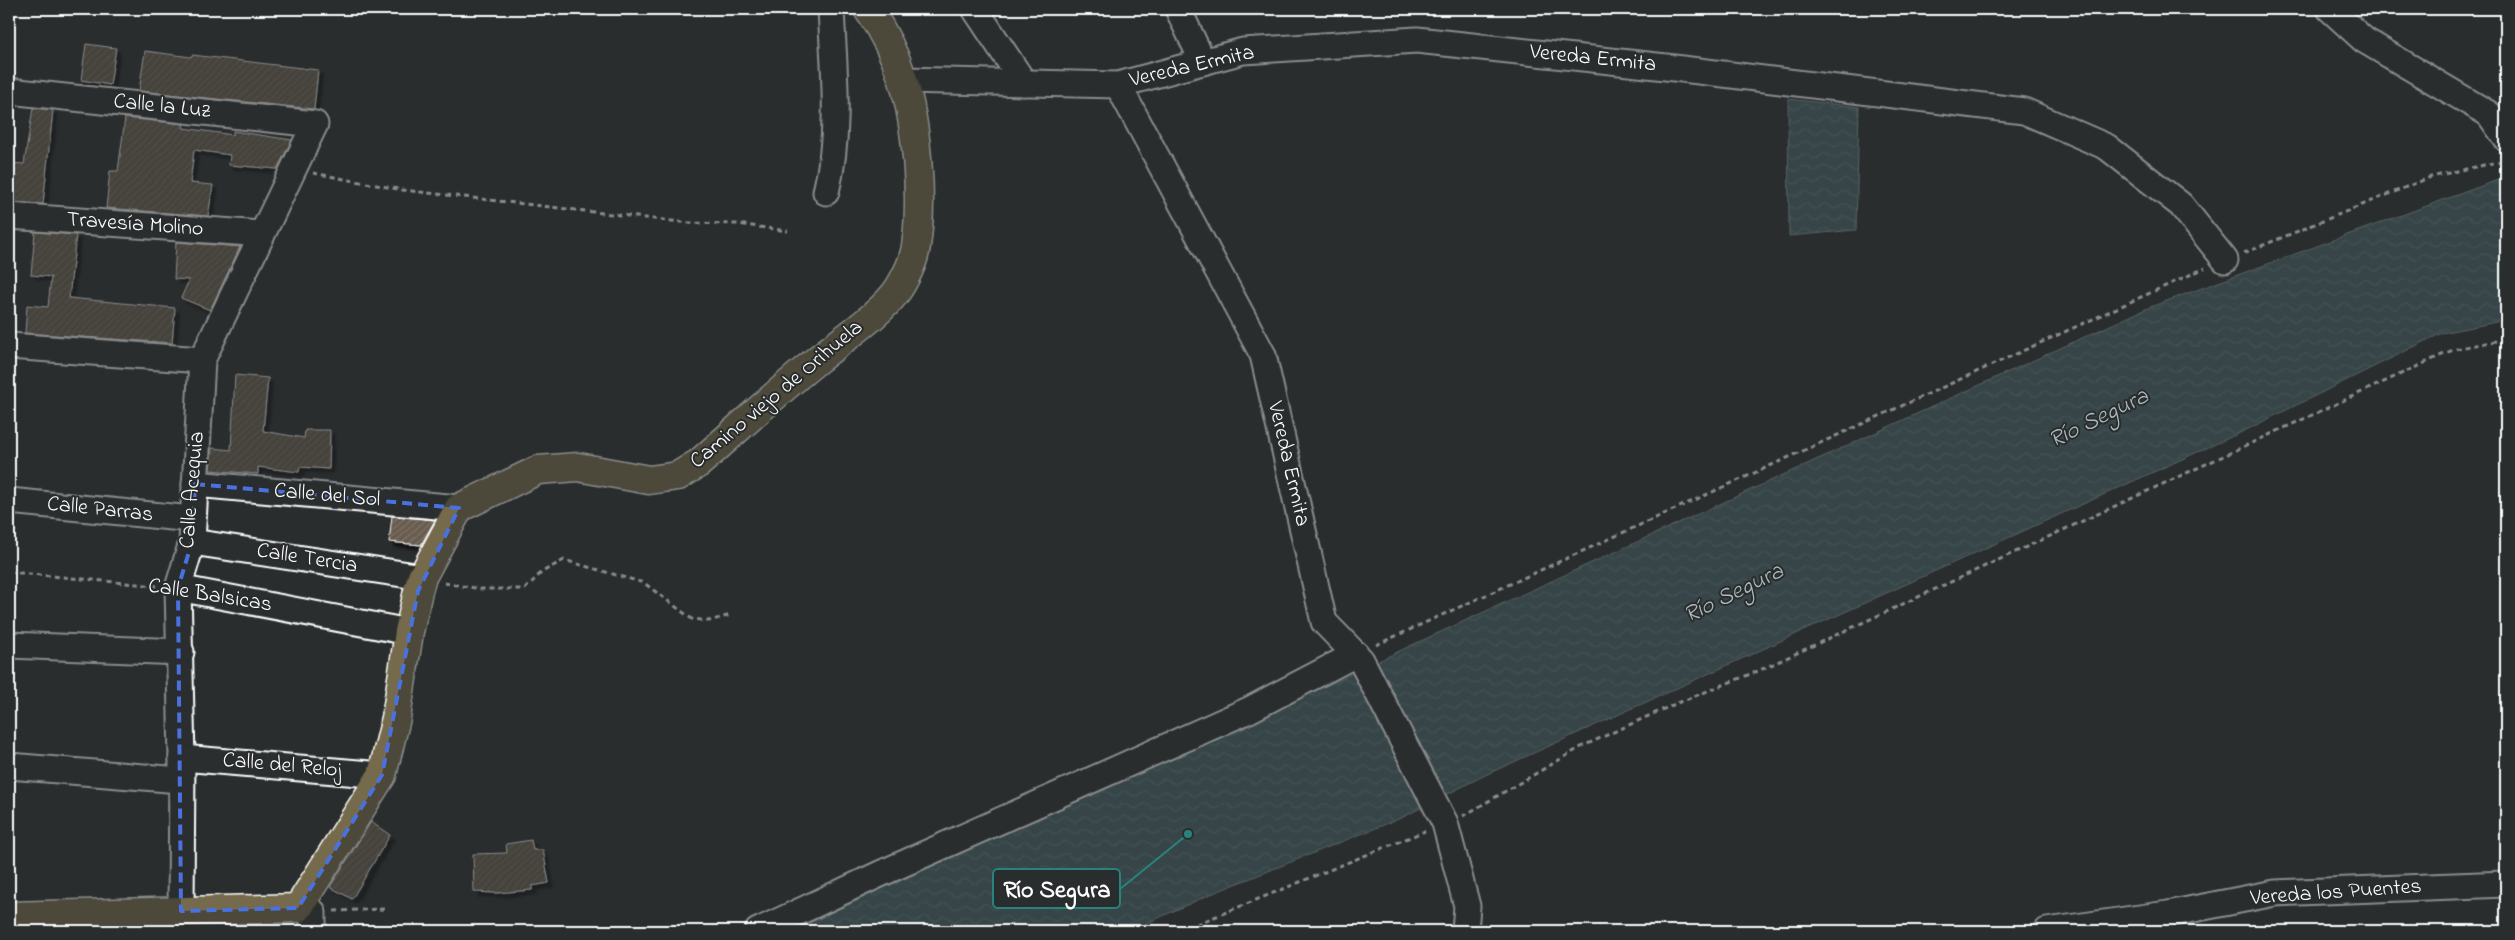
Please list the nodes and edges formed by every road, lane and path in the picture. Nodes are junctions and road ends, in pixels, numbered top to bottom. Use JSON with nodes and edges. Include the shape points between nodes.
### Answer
{"nodes":[{"id":1,"x":831,"y":9,"type":"edge"},
{"id":2,"x":868,"y":9,"type":"edge"},
{"id":3,"x":975,"y":9,"type":"edge"},
{"id":4,"x":1178,"y":9,"type":"edge"},
{"id":5,"x":2330,"y":9,"type":"edge"},
{"id":6,"x":1203,"y":62,"type":"junction"},
{"id":7,"x":903,"y":80,"type":"junction"},
{"id":8,"x":1024,"y":83,"type":"junction"},
{"id":9,"x":1118,"y":85,"type":"junction"},
{"id":10,"x":9,"y":91,"type":"edge"},
{"id":11,"x":315,"y":124,"type":"joint"},
{"id":12,"x":2506,"y":138,"type":"edge"},
{"id":13,"x":2506,"y":160,"type":"edge"},
{"id":14,"x":293,"y":169,"type":"junction"},
{"id":15,"x":826,"y":192,"type":"dead end"},
{"id":16,"x":9,"y":216,"type":"edge"},
{"id":17,"x":788,"y":231,"type":"dead end"},
{"id":18,"x":262,"y":234,"type":"junction"},
{"id":19,"x":2225,"y":260,"type":"junction"},
{"id":20,"x":2506,"y":339,"type":"edge"},
{"id":21,"x":9,"y":346,"type":"edge"},
{"id":22,"x":202,"y":360,"type":"junction"},
{"id":23,"x":195,"y":484,"type":"junction"},
{"id":24,"x":9,"y":501,"type":"edge"},
{"id":25,"x":460,"y":508,"type":"junction"},
{"id":26,"x":192,"y":530,"type":"junction"},
{"id":27,"x":9,"y":572,"type":"edge"},
{"id":28,"x":422,"y":578,"type":"junction"},
{"id":29,"x":178,"y":588,"type":"junction"},
{"id":30,"x":731,"y":615,"type":"dead end"},
{"id":31,"x":409,"y":632,"type":"junction"},
{"id":32,"x":9,"y":645,"type":"edge"},
{"id":33,"x":180,"y":652,"type":"junction"},
{"id":34,"x":1358,"y":657,"type":"junction"},
{"id":35,"x":9,"y":766,"type":"edge"},
{"id":36,"x":181,"y":769,"type":"junction"},
{"id":37,"x":382,"y":775,"type":"junction"},
{"id":38,"x":1445,"y":823,"type":"junction"},
{"id":39,"x":2506,"y":884,"type":"edge"},
{"id":40,"x":384,"y":908,"type":"dead end"},
{"id":41,"x":181,"y":911,"type":"junction"},
{"id":42,"x":9,"y":916,"type":"edge"},
{"id":43,"x":308,"y":917,"type":"edge"},
{"id":44,"x":758,"y":931,"type":"edge"},
{"id":45,"x":1180,"y":931,"type":"edge"},
{"id":46,"x":1465,"y":931,"type":"edge"},
{"id":47,"x":2047,"y":931,"type":"edge"}],
"edges":[{"from":1,"to":15,"type":"street","via":[[836,123],[833,162]]},
{"from":2,"to":7,"type":"main road","name":"Camino viejo de Orihuela","via":[[887,39]]},
{"from":3,"to":8,"type":"street"},
{"from":4,"to":6,"type":"street"},
{"from":5,"to":12,"type":"street","via":[[2364,40],[2489,114]]},
{"from":6,"to":9,"type":"street","name":"Vereda Ermita"},
{"from":6,"to":19,"type":"street","name":"Vereda Ermita","via":[[1243,51],[1417,40],[1666,66],[2024,111],[2107,147],[2181,205]]},
{"from":7,"to":8,"type":"street"},
{"from":7,"to":25,"type":"main road","name":"Camino viejo de Orihuela","via":[[913,121],[918,193],[916,246],[898,290],[872,316],[700,463],[678,476],[649,480],[578,467],[538,470]]},
{"from":8,"to":9,"type":"street"},
{"from":9,"to":34,"type":"street","name":"Vereda Ermita","via":[[1262,355],[1324,622]]},
{"from":10,"to":11,"type":"street","name":"Calle la Luz"},
{"from":11,"to":14,"type":"street","name":"Calle Acequia"},
{"from":13,"to":19,"type":"path","via":[[2431,177]]},
{"from":14,"to":17,"type":"path","via":[[403,190],[689,223],[737,224]]},
{"from":14,"to":18,"type":"street","name":"Calle Acequia"},
{"from":16,"to":18,"type":"street","name":"Travesía Molino"},
{"from":18,"to":22,"type":"street","name":"Calle Acequia"},
{"from":19,"to":34,"type":"path"},
{"from":20,"to":38,"type":"path","via":[[2455,349],[1758,670],[1591,742],[1459,819]]},
{"from":21,"to":22,"type":"street"},
{"from":22,"to":23,"type":"street","name":"Calle Acequia"},
{"from":23,"to":25,"type":"street","name":"Calle del Sol"},
{"from":23,"to":26,"type":"street","name":"Calle Acequia"},
{"from":24,"to":26,"type":"street","name":"Calle Parras"},
{"from":25,"to":28,"type":"main road"},
{"from":26,"to":28,"type":"street","name":"Calle Tercia"},
{"from":26,"to":29,"type":"street","name":"Calle Acequia"},
{"from":27,"to":29,"type":"path","name":"Calle Balsicas"},
{"from":28,"to":30,"type":"path","via":[[481,589],[525,589],[542,572],[564,560],[644,583],[692,619],[709,621]]},
{"from":28,"to":31,"type":"main road"},
{"from":29,"to":31,"type":"street","name":"Calle Balsicas"},
{"from":29,"to":33,"type":"street","name":"Calle Acequia"},
{"from":31,"to":37,"type":"main road","via":[[396,718]]},
{"from":32,"to":33,"type":"street"},
{"from":33,"to":36,"type":"street","name":"Calle Acequia"},
{"from":34,"to":38,"type":"street","name":"Vereda Ermita"},
{"from":34,"to":44,"type":"street","via":[[1249,710]]},
{"from":35,"to":36,"type":"street","name":"Calle del Reloj"},
{"from":36,"to":37,"type":"street","name":"Calle del Reloj"},
{"from":36,"to":41,"type":"street","name":"Calle Acequia"},
{"from":37,"to":43,"type":"main road"},
{"from":38,"to":45,"type":"path"},
{"from":38,"to":46,"type":"street","name":"Vereda Ermita","via":[[1467,906]]},
{"from":39,"to":47,"type":"street","name":"Vereda los Puentes","via":[[2275,893]]},
{"from":40,"to":43,"type":"path"},
{"from":41,"to":42,"type":"main road"},
{"from":41,"to":43,"type":"main road"}]}
